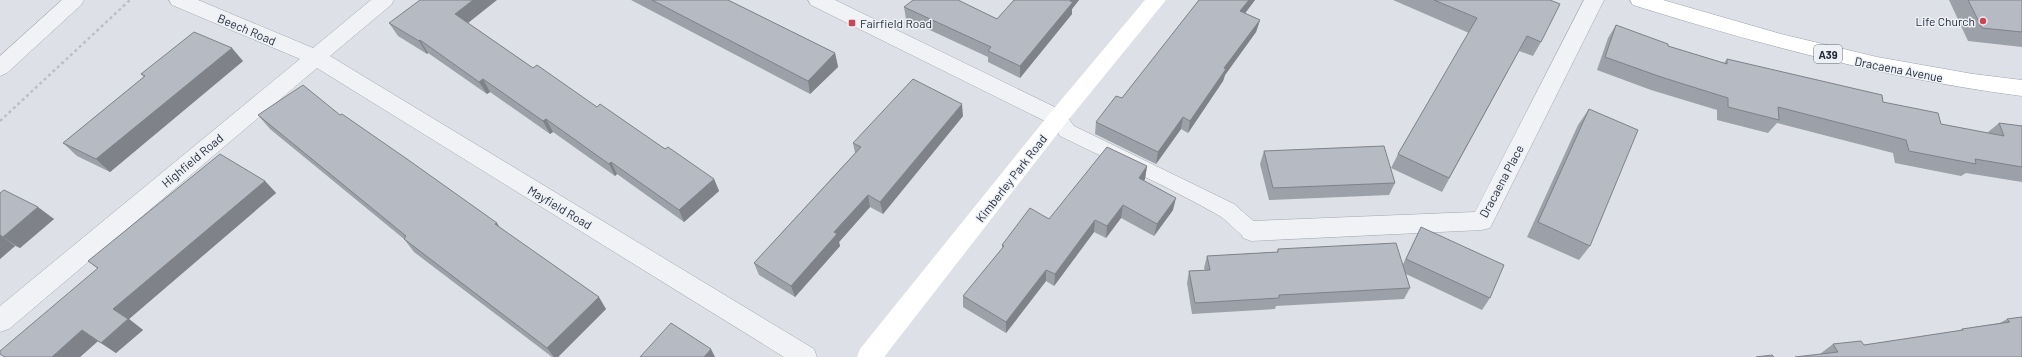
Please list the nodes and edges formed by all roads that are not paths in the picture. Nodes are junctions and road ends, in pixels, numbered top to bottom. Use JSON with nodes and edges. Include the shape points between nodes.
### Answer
{"nodes":[{"id":1,"x":74,"y":0,"type":"edge"},
{"id":2,"x":179,"y":0,"type":"edge"},
{"id":3,"x":384,"y":0,"type":"edge"},
{"id":4,"x":818,"y":0,"type":"edge"},
{"id":5,"x":1156,"y":0,"type":"edge"},
{"id":6,"x":1594,"y":0,"type":"edge"},
{"id":7,"x":1640,"y":0,"type":"edge"},
{"id":8,"x":314,"y":57,"type":"junction"},
{"id":9,"x":0,"y":68,"type":"edge"},
{"id":10,"x":2022,"y":88,"type":"edge"},
{"id":11,"x":1058,"y":118,"type":"junction"},
{"id":12,"x":1251,"y":231,"type":"joint"},
{"id":13,"x":0,"y":321,"type":"edge"},
{"id":14,"x":805,"y":357,"type":"edge"},
{"id":15,"x":869,"y":357,"type":"edge"}],
"edges":[{"from":1,"to":9,"type":"street"},
{"from":2,"to":8,"type":"street","name":"Beech Road"},
{"from":3,"to":8,"type":"street","name":"Highfield Road"},
{"from":4,"to":11,"type":"street"},
{"from":5,"to":11,"type":"street","name":"Kimberley Park Road"},
{"from":6,"to":12,"type":"street","name":"Dracaena Place","via":[[1482,221]]},
{"from":7,"to":10,"type":"street","name":"Dracaena Avenue","number":"A39","via":[[1798,48],[1970,83]]},
{"from":8,"to":13,"type":"street","name":"Highfield Road"},
{"from":8,"to":14,"type":"street","name":"Mayfield Road"},
{"from":11,"to":12,"type":"lane","via":[[1067,131],[1226,210]]},
{"from":11,"to":15,"type":"street","name":"Kimberley Park Road"}]}
